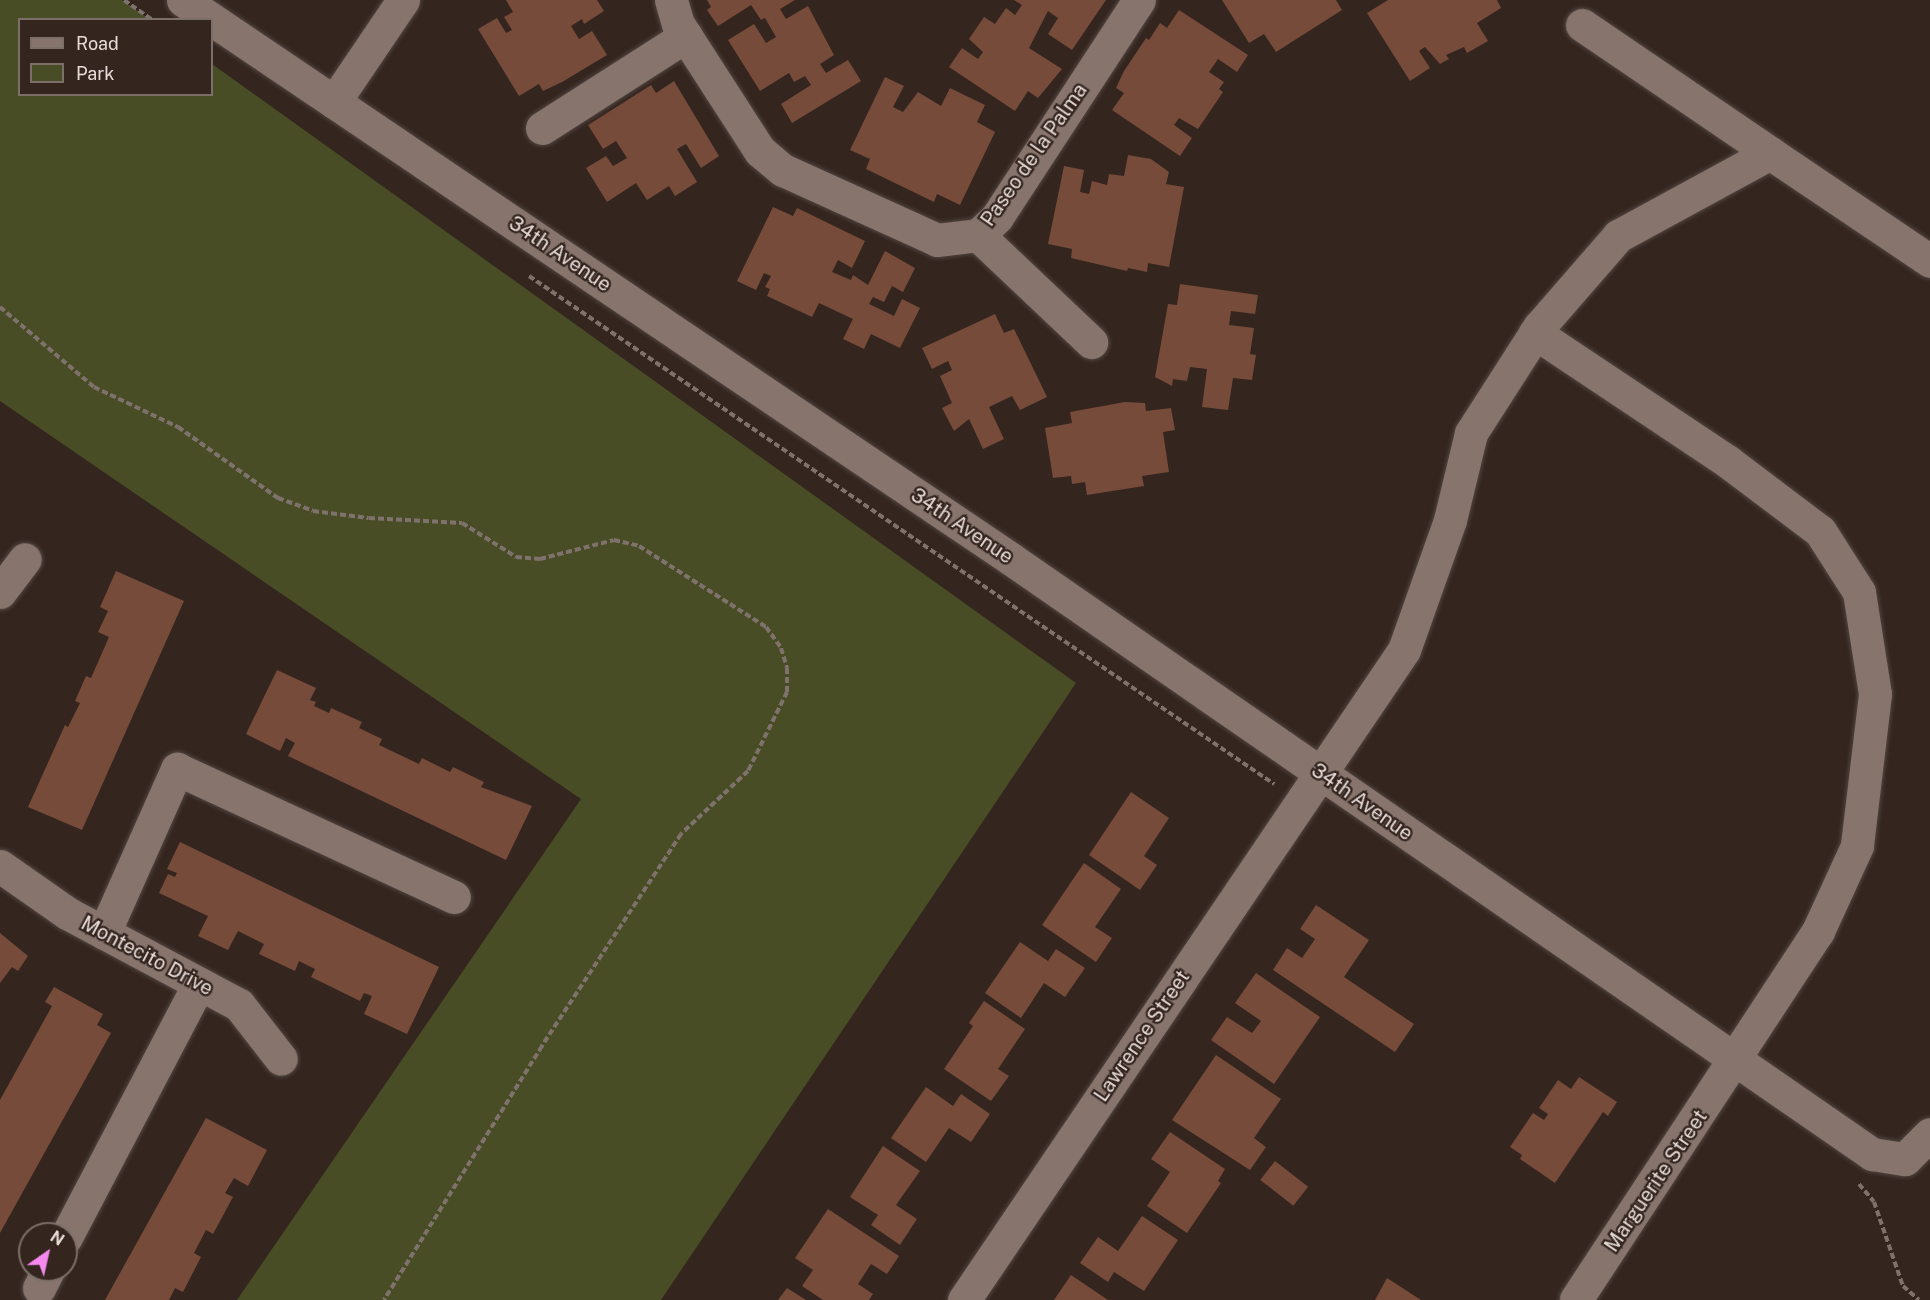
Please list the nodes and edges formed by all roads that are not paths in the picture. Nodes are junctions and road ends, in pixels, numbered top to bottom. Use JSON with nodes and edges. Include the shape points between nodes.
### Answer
{"nodes":[{"id":1,"x":183,"y":0,"type":"edge"},
{"id":2,"x":403,"y":0,"type":"edge"},
{"id":3,"x":671,"y":0,"type":"edge"},
{"id":4,"x":1140,"y":0,"type":"edge"},
{"id":5,"x":210,"y":18,"type":"edge"},
{"id":6,"x":213,"y":20,"type":"edge"},
{"id":7,"x":1582,"y":25,"type":"dead end"},
{"id":8,"x":686,"y":36,"type":"junction"},
{"id":9,"x":334,"y":102,"type":"junction"},
{"id":10,"x":542,"y":128,"type":"dead end"},
{"id":11,"x":1770,"y":153,"type":"junction"},
{"id":12,"x":978,"y":236,"type":"junction"},
{"id":13,"x":1930,"y":261,"type":"edge"},
{"id":14,"x":1535,"y":333,"type":"junction"},
{"id":15,"x":1091,"y":342,"type":"dead end"},
{"id":16,"x":25,"y":559,"type":"dead end"},
{"id":17,"x":0,"y":592,"type":"edge"},
{"id":18,"x":1320,"y":773,"type":"junction"},
{"id":19,"x":0,"y":866,"type":"edge"},
{"id":20,"x":454,"y":897,"type":"dead end"},
{"id":21,"x":104,"y":933,"type":"junction"},
{"id":22,"x":199,"y":984,"type":"junction"},
{"id":23,"x":281,"y":1059,"type":"dead end"},
{"id":24,"x":1736,"y":1062,"type":"junction"},
{"id":25,"x":1930,"y":1134,"type":"edge"},
{"id":26,"x":74,"y":1222,"type":"edge"},
{"id":27,"x":964,"y":1300,"type":"edge"},
{"id":28,"x":1576,"y":1300,"type":"edge"}],
"edges":[{"from":1,"to":5,"type":"street","name":"34th Avenue"},
{"from":2,"to":9,"type":"street"},
{"from":3,"to":8,"type":"street","name":"Paseo de la Palma"},
{"from":4,"to":12,"type":"street","name":"Paseo de la Palma","via":[[997,217]]},
{"from":6,"to":9,"type":"street","name":"34th Avenue"},
{"from":7,"to":11,"type":"street"},
{"from":8,"to":10,"type":"street"},
{"from":8,"to":12,"type":"street","name":"Paseo de la Palma","via":[[760,151],[783,170],[937,240]]},
{"from":9,"to":18,"type":"street","name":"34th Avenue"},
{"from":11,"to":13,"type":"street"},
{"from":11,"to":14,"type":"street","name":"Lawrence Street","via":[[1618,236]]},
{"from":12,"to":15,"type":"street"},
{"from":14,"to":18,"type":"street","name":"Lawrence Street","via":[[1471,433],[1450,520],[1404,650]]},
{"from":14,"to":24,"type":"street","name":"Marguerite Street","via":[[1727,461],[1820,531],[1859,592],[1875,694],[1857,846],[1818,931]]},
{"from":16,"to":17,"type":"street"},
{"from":18,"to":24,"type":"street","name":"34th Avenue"},
{"from":18,"to":27,"type":"street","name":"Lawrence Street"},
{"from":19,"to":21,"type":"street","name":"Montecito Drive"},
{"from":20,"to":21,"type":"street","via":[[177,769]]},
{"from":21,"to":22,"type":"street","name":"Montecito Drive"},
{"from":22,"to":23,"type":"street","name":"Montecito Drive","via":[[239,1005]]},
{"from":22,"to":26,"type":"street"},
{"from":24,"to":25,"type":"street","name":"34th Avenue","via":[[1872,1154],[1905,1159]]},
{"from":24,"to":28,"type":"street","name":"Marguerite Street"}]}
